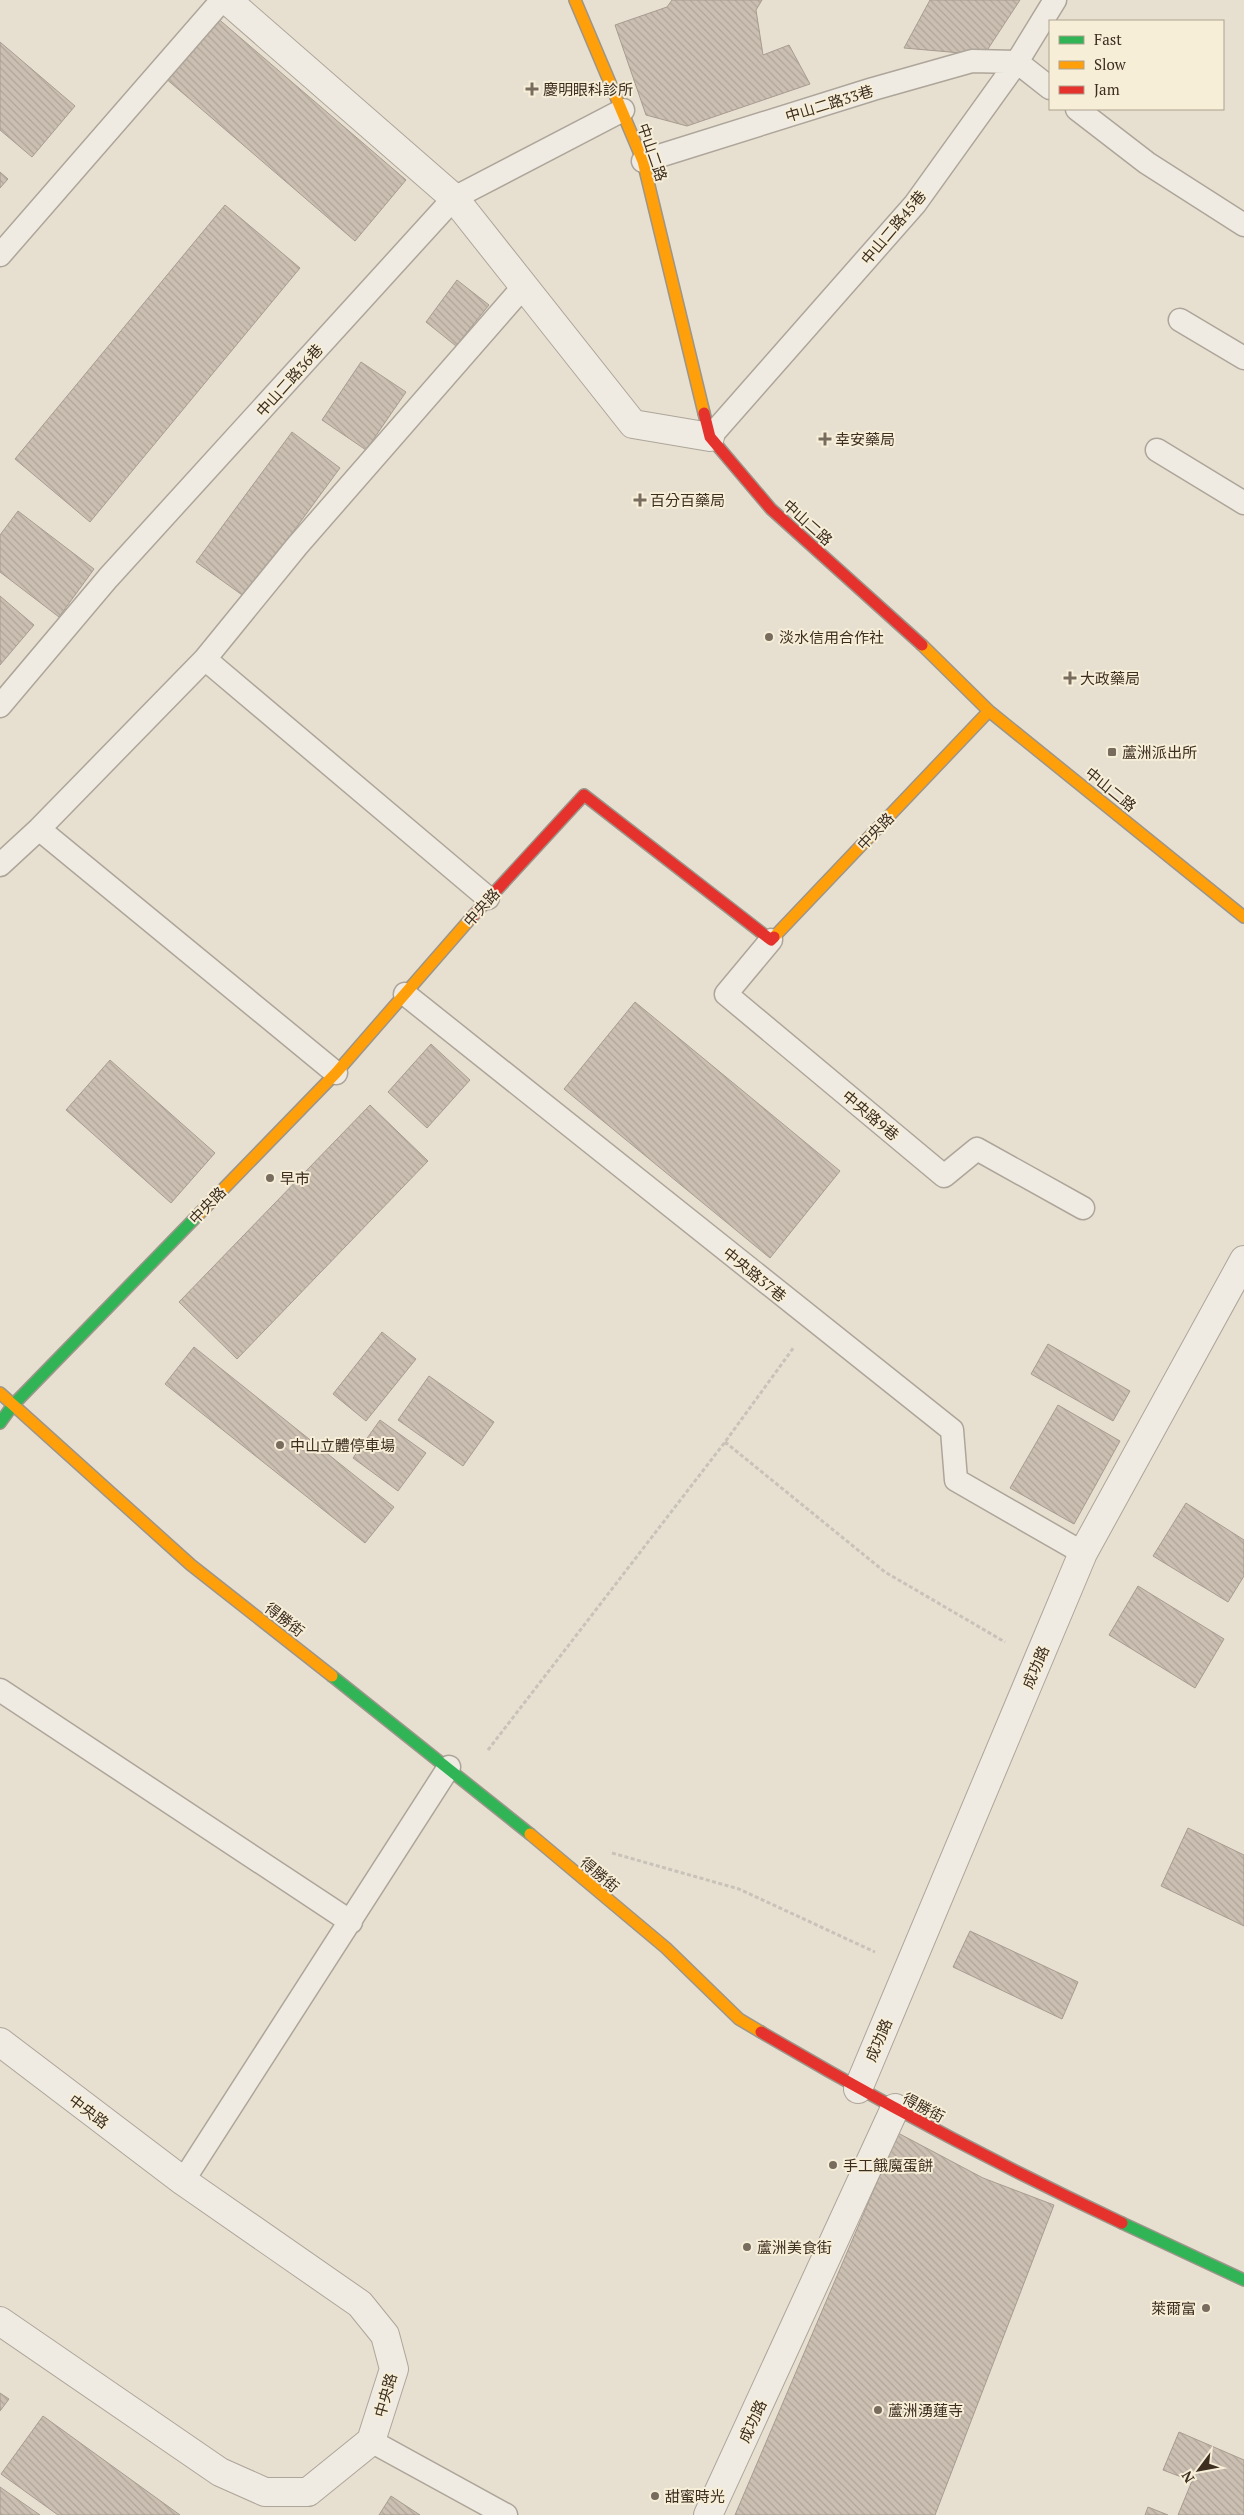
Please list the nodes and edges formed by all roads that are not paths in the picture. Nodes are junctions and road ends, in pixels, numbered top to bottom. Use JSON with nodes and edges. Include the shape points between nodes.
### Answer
{"nodes":[{"id":1,"x":222,"y":0,"type":"edge"},
{"id":2,"x":227,"y":0,"type":"edge"},
{"id":3,"x":575,"y":0,"type":"edge"},
{"id":4,"x":1055,"y":0,"type":"edge"},
{"id":5,"x":1017,"y":62,"type":"junction"},
{"id":6,"x":1049,"y":87,"type":"edge"},
{"id":7,"x":623,"y":110,"type":"junction"},
{"id":8,"x":1078,"y":110,"type":"edge"},
{"id":9,"x":643,"y":161,"type":"junction"},
{"id":10,"x":454,"y":198,"type":"junction"},
{"id":11,"x":1244,"y":225,"type":"edge"},
{"id":12,"x":0,"y":255,"type":"edge"},
{"id":13,"x":524,"y":286,"type":"junction"},
{"id":14,"x":1180,"y":320,"type":"dead end"},
{"id":15,"x":1244,"y":358,"type":"edge"},
{"id":16,"x":710,"y":437,"type":"junction"},
{"id":17,"x":1157,"y":450,"type":"dead end"},
{"id":18,"x":1244,"y":503,"type":"edge"},
{"id":19,"x":205,"y":659,"type":"junction"},
{"id":20,"x":0,"y":706,"type":"edge"},
{"id":21,"x":989,"y":710,"type":"junction"},
{"id":22,"x":39,"y":829,"type":"junction"},
{"id":23,"x":0,"y":865,"type":"edge"},
{"id":24,"x":488,"y":898,"type":"junction"},
{"id":25,"x":1244,"y":918,"type":"edge"},
{"id":26,"x":771,"y":940,"type":"junction"},
{"id":27,"x":404,"y":994,"type":"junction"},
{"id":28,"x":336,"y":1073,"type":"junction"},
{"id":29,"x":1082,"y":1208,"type":"dead end"},
{"id":30,"x":1244,"y":1260,"type":"edge"},
{"id":31,"x":0,"y":1393,"type":"edge"},
{"id":32,"x":13,"y":1405,"type":"junction"},
{"id":33,"x":0,"y":1423,"type":"edge"},
{"id":34,"x":1084,"y":1553,"type":"junction"},
{"id":35,"x":0,"y":1690,"type":"edge"},
{"id":36,"x":457,"y":1774,"type":"junction"},
{"id":37,"x":350,"y":1922,"type":"junction"},
{"id":38,"x":0,"y":2042,"type":"edge"},
{"id":39,"x":858,"y":2089,"type":"junction"},
{"id":40,"x":895,"y":2108,"type":"junction"},
{"id":41,"x":184,"y":2181,"type":"junction"},
{"id":42,"x":1244,"y":2280,"type":"edge"},
{"id":43,"x":0,"y":2321,"type":"edge"},
{"id":44,"x":371,"y":2441,"type":"junction"},
{"id":45,"x":506,"y":2515,"type":"edge"},
{"id":46,"x":708,"y":2515,"type":"edge"}],
"edges":[{"from":1,"to":12,"type":"lane"},
{"from":2,"to":10,"type":"street"},
{"from":3,"to":7,"type":"street","name":"中山二路"},
{"from":4,"to":5,"type":"lane","name":"中山二路45巷"},
{"from":5,"to":6,"type":"lane"},
{"from":5,"to":9,"type":"lane","name":"中山二路33巷","via":[[972,61]]},
{"from":5,"to":16,"type":"lane","name":"中山二路45巷","via":[[915,204]]},
{"from":7,"to":9,"type":"street","name":"中山二路"},
{"from":7,"to":10,"type":"lane","name":"中山二路36巷"},
{"from":8,"to":11,"type":"lane","via":[[1147,163]]},
{"from":9,"to":16,"type":"street","name":"中山二路"},
{"from":10,"to":13,"type":"street"},
{"from":10,"to":20,"type":"lane","name":"中山二路36巷","via":[[108,578]]},
{"from":13,"to":16,"type":"street","via":[[633,424]]},
{"from":13,"to":19,"type":"lane","via":[[297,546]]},
{"from":14,"to":15,"type":"lane"},
{"from":16,"to":21,"type":"street","name":"中山二路","via":[[771,509]]},
{"from":17,"to":18,"type":"lane"},
{"from":19,"to":22,"type":"lane"},
{"from":19,"to":24,"type":"lane"},
{"from":21,"to":25,"type":"street","name":"中山二路"},
{"from":21,"to":26,"type":"street","name":"中央路"},
{"from":22,"to":23,"type":"lane"},
{"from":22,"to":28,"type":"lane"},
{"from":24,"to":26,"type":"street","name":"中央路","via":[[584,795]]},
{"from":24,"to":27,"type":"street","name":"中央路"},
{"from":26,"to":29,"type":"lane","name":"中央路9巷","via":[[726,994],[944,1176],[977,1149]]},
{"from":27,"to":28,"type":"street","name":"中央路"},
{"from":27,"to":34,"type":"lane","name":"中央路37巷","via":[[952,1430],[956,1480]]},
{"from":28,"to":32,"type":"street","name":"中央路"},
{"from":30,"to":34,"type":"street","name":"成功路"},
{"from":31,"to":32,"type":"street","name":"得勝街"},
{"from":32,"to":33,"type":"street","name":"中央路"},
{"from":32,"to":36,"type":"street","name":"得勝街","via":[[191,1565]]},
{"from":34,"to":39,"type":"street","name":"成功路"},
{"from":35,"to":37,"type":"lane"},
{"from":36,"to":37,"type":"lane"},
{"from":36,"to":39,"type":"street","name":"得勝街","via":[[666,1948],[738,2019]]},
{"from":37,"to":41,"type":"lane"},
{"from":38,"to":41,"type":"street","name":"中央路"},
{"from":39,"to":40,"type":"street","name":"得勝街"},
{"from":40,"to":42,"type":"street","name":"得勝街","via":[[1040,2184]]},
{"from":40,"to":46,"type":"street","name":"成功路"},
{"from":41,"to":44,"type":"street","name":"中央路","via":[[360,2304],[385,2335],[394,2369]]},
{"from":43,"to":44,"type":"street","via":[[220,2472],[265,2492],[308,2492]]},
{"from":44,"to":45,"type":"lane"}]}
